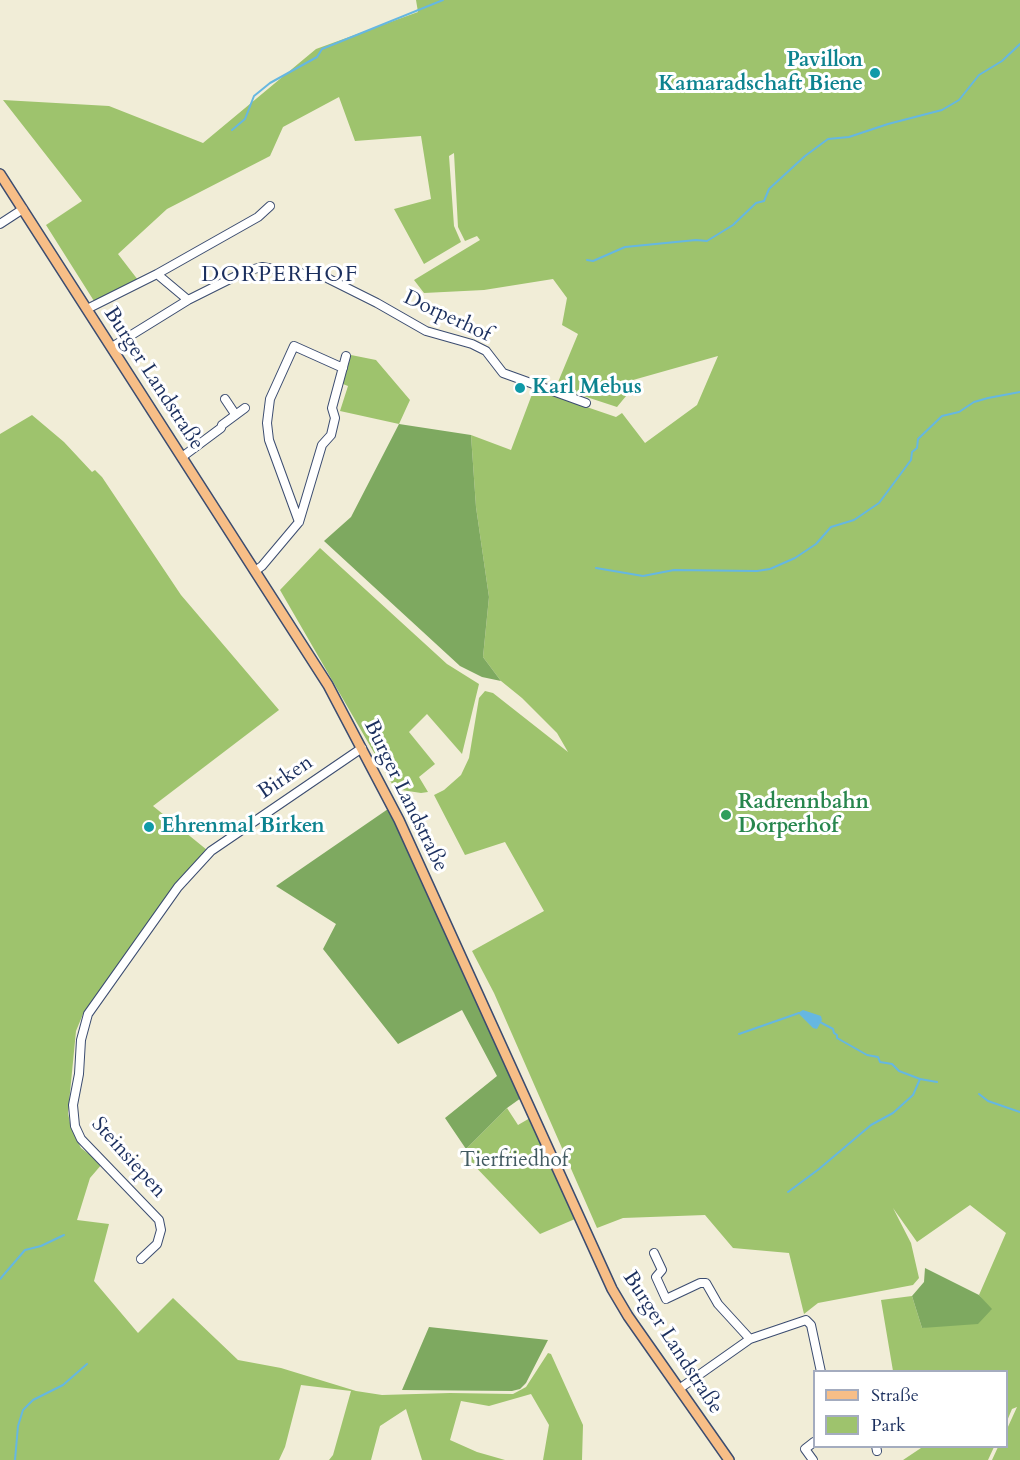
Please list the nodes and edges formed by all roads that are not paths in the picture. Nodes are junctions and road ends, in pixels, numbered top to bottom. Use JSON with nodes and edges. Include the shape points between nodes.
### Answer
{"nodes":[{"id":1,"x":0,"y":174,"type":"edge"},
{"id":2,"x":270,"y":206,"type":"dead end"},
{"id":3,"x":23,"y":209,"type":"junction"},
{"id":4,"x":0,"y":224,"type":"edge"},
{"id":5,"x":157,"y":274,"type":"junction"},
{"id":6,"x":188,"y":300,"type":"junction"},
{"id":7,"x":87,"y":309,"type":"junction"},
{"id":8,"x":112,"y":346,"type":"junction"},
{"id":9,"x":346,"y":356,"type":"dead end"},
{"id":10,"x":343,"y":368,"type":"junction"},
{"id":11,"x":225,"y":399,"type":"dead end"},
{"id":12,"x":586,"y":403,"type":"dead end"},
{"id":13,"x":245,"y":408,"type":"dead end"},
{"id":14,"x":235,"y":414,"type":"junction"},
{"id":15,"x":182,"y":457,"type":"junction"},
{"id":16,"x":299,"y":522,"type":"junction"},
{"id":17,"x":255,"y":571,"type":"junction"},
{"id":18,"x":362,"y":748,"type":"junction"},
{"id":19,"x":178,"y":887,"type":"joint"},
{"id":20,"x":654,"y":1253,"type":"dead end"},
{"id":21,"x":141,"y":1259,"type":"dead end"},
{"id":22,"x":750,"y":1339,"type":"junction"},
{"id":23,"x":821,"y":1370,"type":"edge"},
{"id":24,"x":679,"y":1389,"type":"junction"},
{"id":25,"x":813,"y":1443,"type":"edge"},
{"id":26,"x":729,"y":1460,"type":"edge"},
{"id":27,"x":813,"y":1460,"type":"edge"}],
"edges":[{"from":1,"to":3,"type":"main road","name":"Burger Landstraße"},
{"from":2,"to":5,"type":"street"},
{"from":3,"to":4,"type":"street"},
{"from":3,"to":7,"type":"main road","name":"Burger Landstraße"},
{"from":5,"to":6,"type":"street"},
{"from":5,"to":7,"type":"street"},
{"from":6,"to":8,"type":"street","name":"Dorperhof"},
{"from":6,"to":12,"type":"street","name":"Dorperhof","via":[[255,268],[326,277],[433,334],[486,351],[503,373]]},
{"from":7,"to":8,"type":"main road","name":"Burger Landstraße"},
{"from":8,"to":15,"type":"main road","name":"Burger Landstraße"},
{"from":9,"to":10,"type":"street"},
{"from":10,"to":16,"type":"street","via":[[332,408],[335,418],[331,435],[322,445]]},
{"from":10,"to":16,"type":"street","via":[[294,346],[270,399],[269,440]]},
{"from":11,"to":14,"type":"street"},
{"from":13,"to":14,"type":"street"},
{"from":14,"to":15,"type":"street"},
{"from":15,"to":17,"type":"main road","name":"Burger Landstraße"},
{"from":16,"to":17,"type":"street"},
{"from":17,"to":18,"type":"main road","name":"Burger Landstraße","via":[[328,685]]},
{"from":18,"to":19,"type":"street","name":"Birken","via":[[211,851]]},
{"from":18,"to":24,"type":"main road","name":"Burger Landstraße","via":[[399,820],[612,1289]]},
{"from":19,"to":21,"type":"street","name":"Steinsiepen","via":[[88,1014],[73,1105],[81,1140],[159,1220],[157,1244]]},
{"from":20,"to":22,"type":"street","via":[[662,1270],[656,1277],[666,1299],[706,1282],[718,1304]]},
{"from":22,"to":23,"type":"street","via":[[806,1320],[811,1325]]},
{"from":22,"to":24,"type":"street"},
{"from":24,"to":26,"type":"main road","name":"Burger Landstraße"},
{"from":25,"to":27,"type":"street","via":[[805,1449]]}]}
